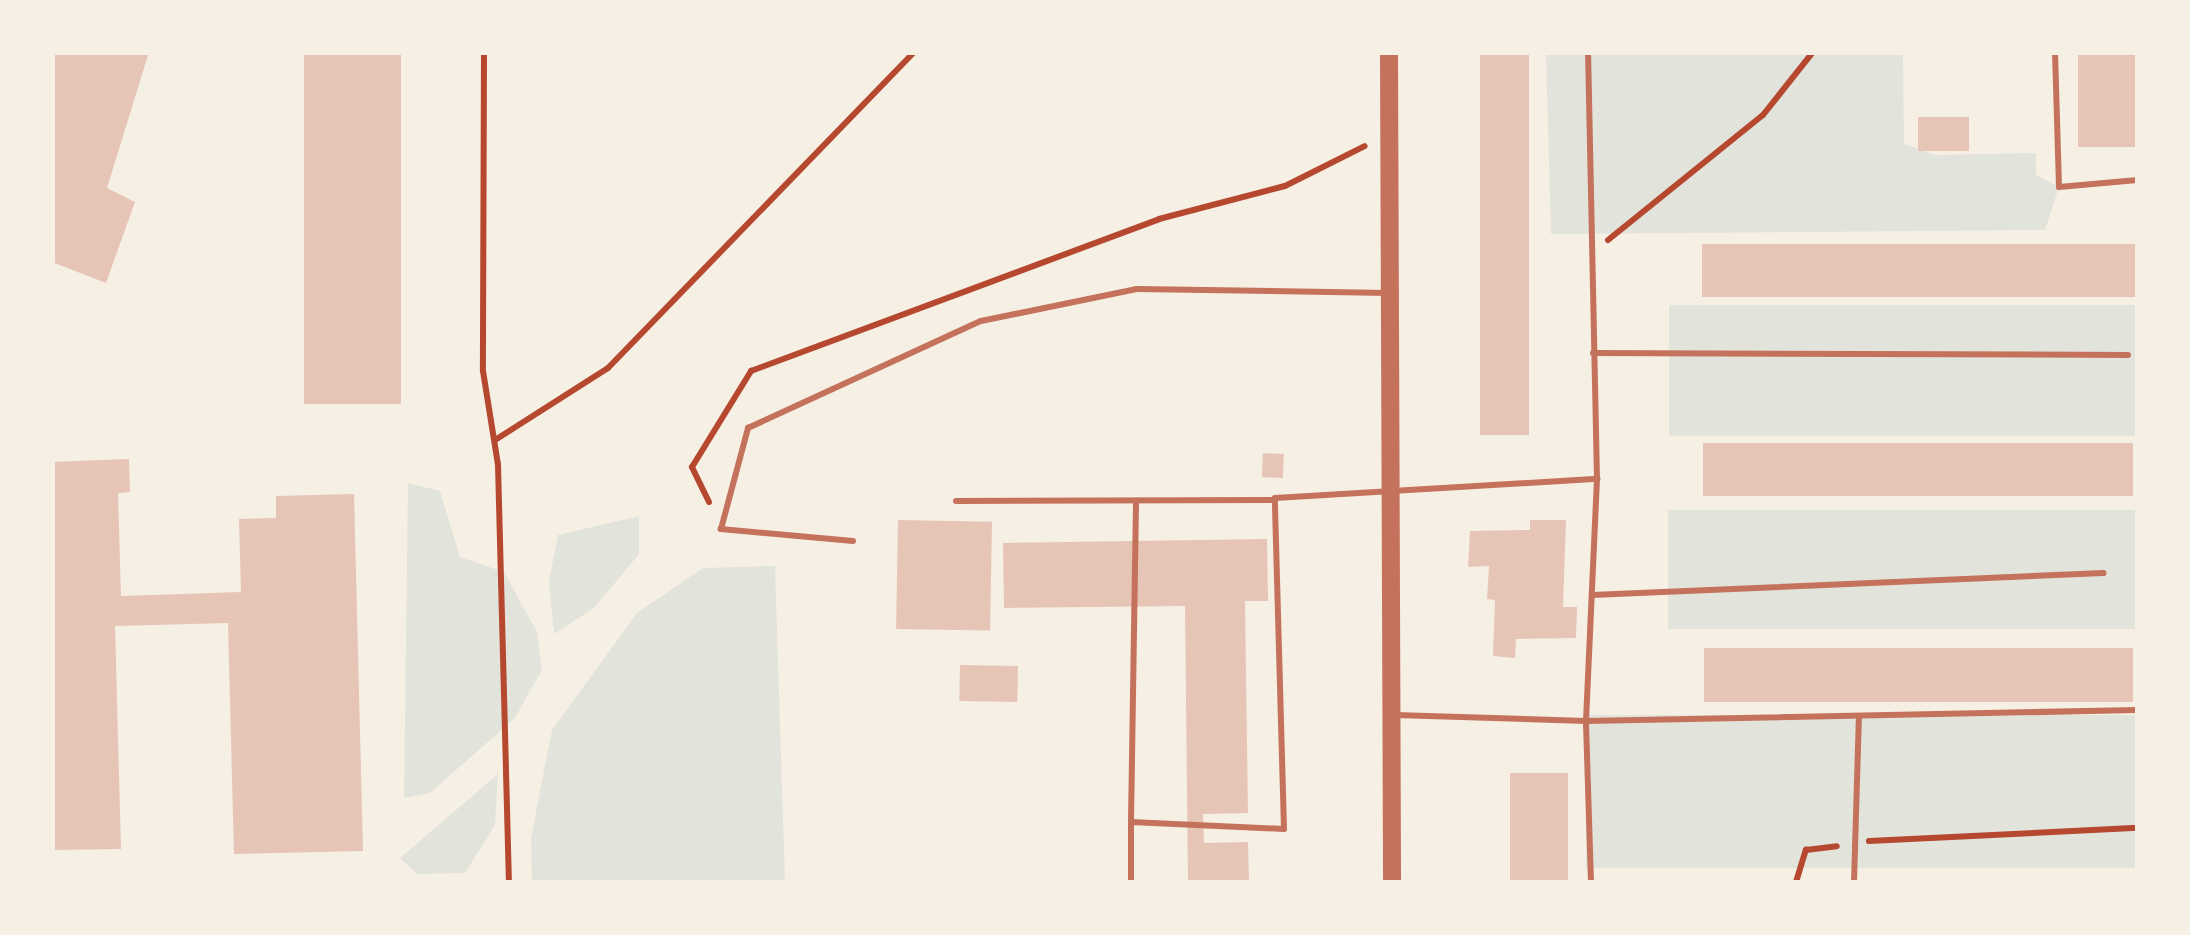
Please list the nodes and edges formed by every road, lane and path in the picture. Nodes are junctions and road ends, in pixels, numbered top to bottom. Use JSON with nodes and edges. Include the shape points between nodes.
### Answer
{"nodes":[{"id":1,"x":484,"y":52,"type":"edge"},
{"id":2,"x":914,"y":52,"type":"edge"},
{"id":3,"x":1389,"y":52,"type":"edge"},
{"id":4,"x":1588,"y":52,"type":"edge"},
{"id":5,"x":1813,"y":52,"type":"edge"},
{"id":6,"x":2055,"y":52,"type":"edge"},
{"id":7,"x":1389,"y":134,"type":"junction"},
{"id":8,"x":2138,"y":180,"type":"edge"},
{"id":9,"x":1594,"y":251,"type":"dead end"},
{"id":10,"x":1389,"y":293,"type":"junction"},
{"id":11,"x":1593,"y":353,"type":"junction"},
{"id":12,"x":2128,"y":355,"type":"dead end"},
{"id":13,"x":494,"y":440,"type":"junction"},
{"id":14,"x":1597,"y":479,"type":"junction"},
{"id":15,"x":1390,"y":486,"type":"junction"},
{"id":16,"x":1275,"y":500,"type":"junction"},
{"id":17,"x":956,"y":501,"type":"dead end"},
{"id":18,"x":1136,"y":503,"type":"junction"},
{"id":19,"x":722,"y":529,"type":"junction"},
{"id":20,"x":852,"y":541,"type":"dead end"},
{"id":21,"x":2104,"y":573,"type":"dead end"},
{"id":22,"x":1592,"y":595,"type":"junction"},
{"id":23,"x":2138,"y":710,"type":"edge"},
{"id":24,"x":1390,"y":715,"type":"junction"},
{"id":25,"x":1859,"y":716,"type":"junction"},
{"id":26,"x":1586,"y":721,"type":"junction"},
{"id":27,"x":1131,"y":822,"type":"junction"},
{"id":28,"x":2138,"y":828,"type":"edge"},
{"id":29,"x":508,"y":882,"type":"edge"},
{"id":30,"x":1132,"y":882,"type":"edge"},
{"id":31,"x":1392,"y":882,"type":"edge"},
{"id":32,"x":1591,"y":882,"type":"edge"},
{"id":33,"x":1796,"y":882,"type":"edge"},
{"id":34,"x":1854,"y":882,"type":"edge"}],
"edges":[{"from":1,"to":13,"type":"path","via":[[484,371]]},
{"from":2,"to":13,"type":"path","via":[[608,368]]},
{"from":3,"to":7,"type":"street"},
{"from":4,"to":11,"type":"lane"},
{"from":5,"to":9,"type":"path","via":[[1762,115]]},
{"from":6,"to":8,"type":"lane","via":[[2059,187]]},
{"from":7,"to":10,"type":"street"},
{"from":7,"to":19,"type":"path","via":[[1286,186],[1159,219],[750,371],[692,467]]},
{"from":10,"to":15,"type":"street"},
{"from":10,"to":19,"type":"lane","via":[[1137,288],[982,320],[748,428]]},
{"from":11,"to":12,"type":"lane"},
{"from":11,"to":14,"type":"lane"},
{"from":13,"to":29,"type":"path"},
{"from":14,"to":15,"type":"lane"},
{"from":14,"to":22,"type":"lane"},
{"from":15,"to":16,"type":"lane"},
{"from":15,"to":24,"type":"street"},
{"from":16,"to":18,"type":"lane"},
{"from":16,"to":27,"type":"lane","via":[[1284,829]]},
{"from":17,"to":18,"type":"lane"},
{"from":18,"to":27,"type":"lane"},
{"from":19,"to":20,"type":"lane"},
{"from":21,"to":22,"type":"lane"},
{"from":22,"to":26,"type":"lane"},
{"from":23,"to":25,"type":"lane"},
{"from":24,"to":26,"type":"lane"},
{"from":24,"to":31,"type":"street"},
{"from":25,"to":26,"type":"lane"},
{"from":25,"to":34,"type":"lane"},
{"from":26,"to":32,"type":"lane"},
{"from":27,"to":30,"type":"lane"},
{"from":28,"to":33,"type":"path","via":[[1806,850]]}]}
